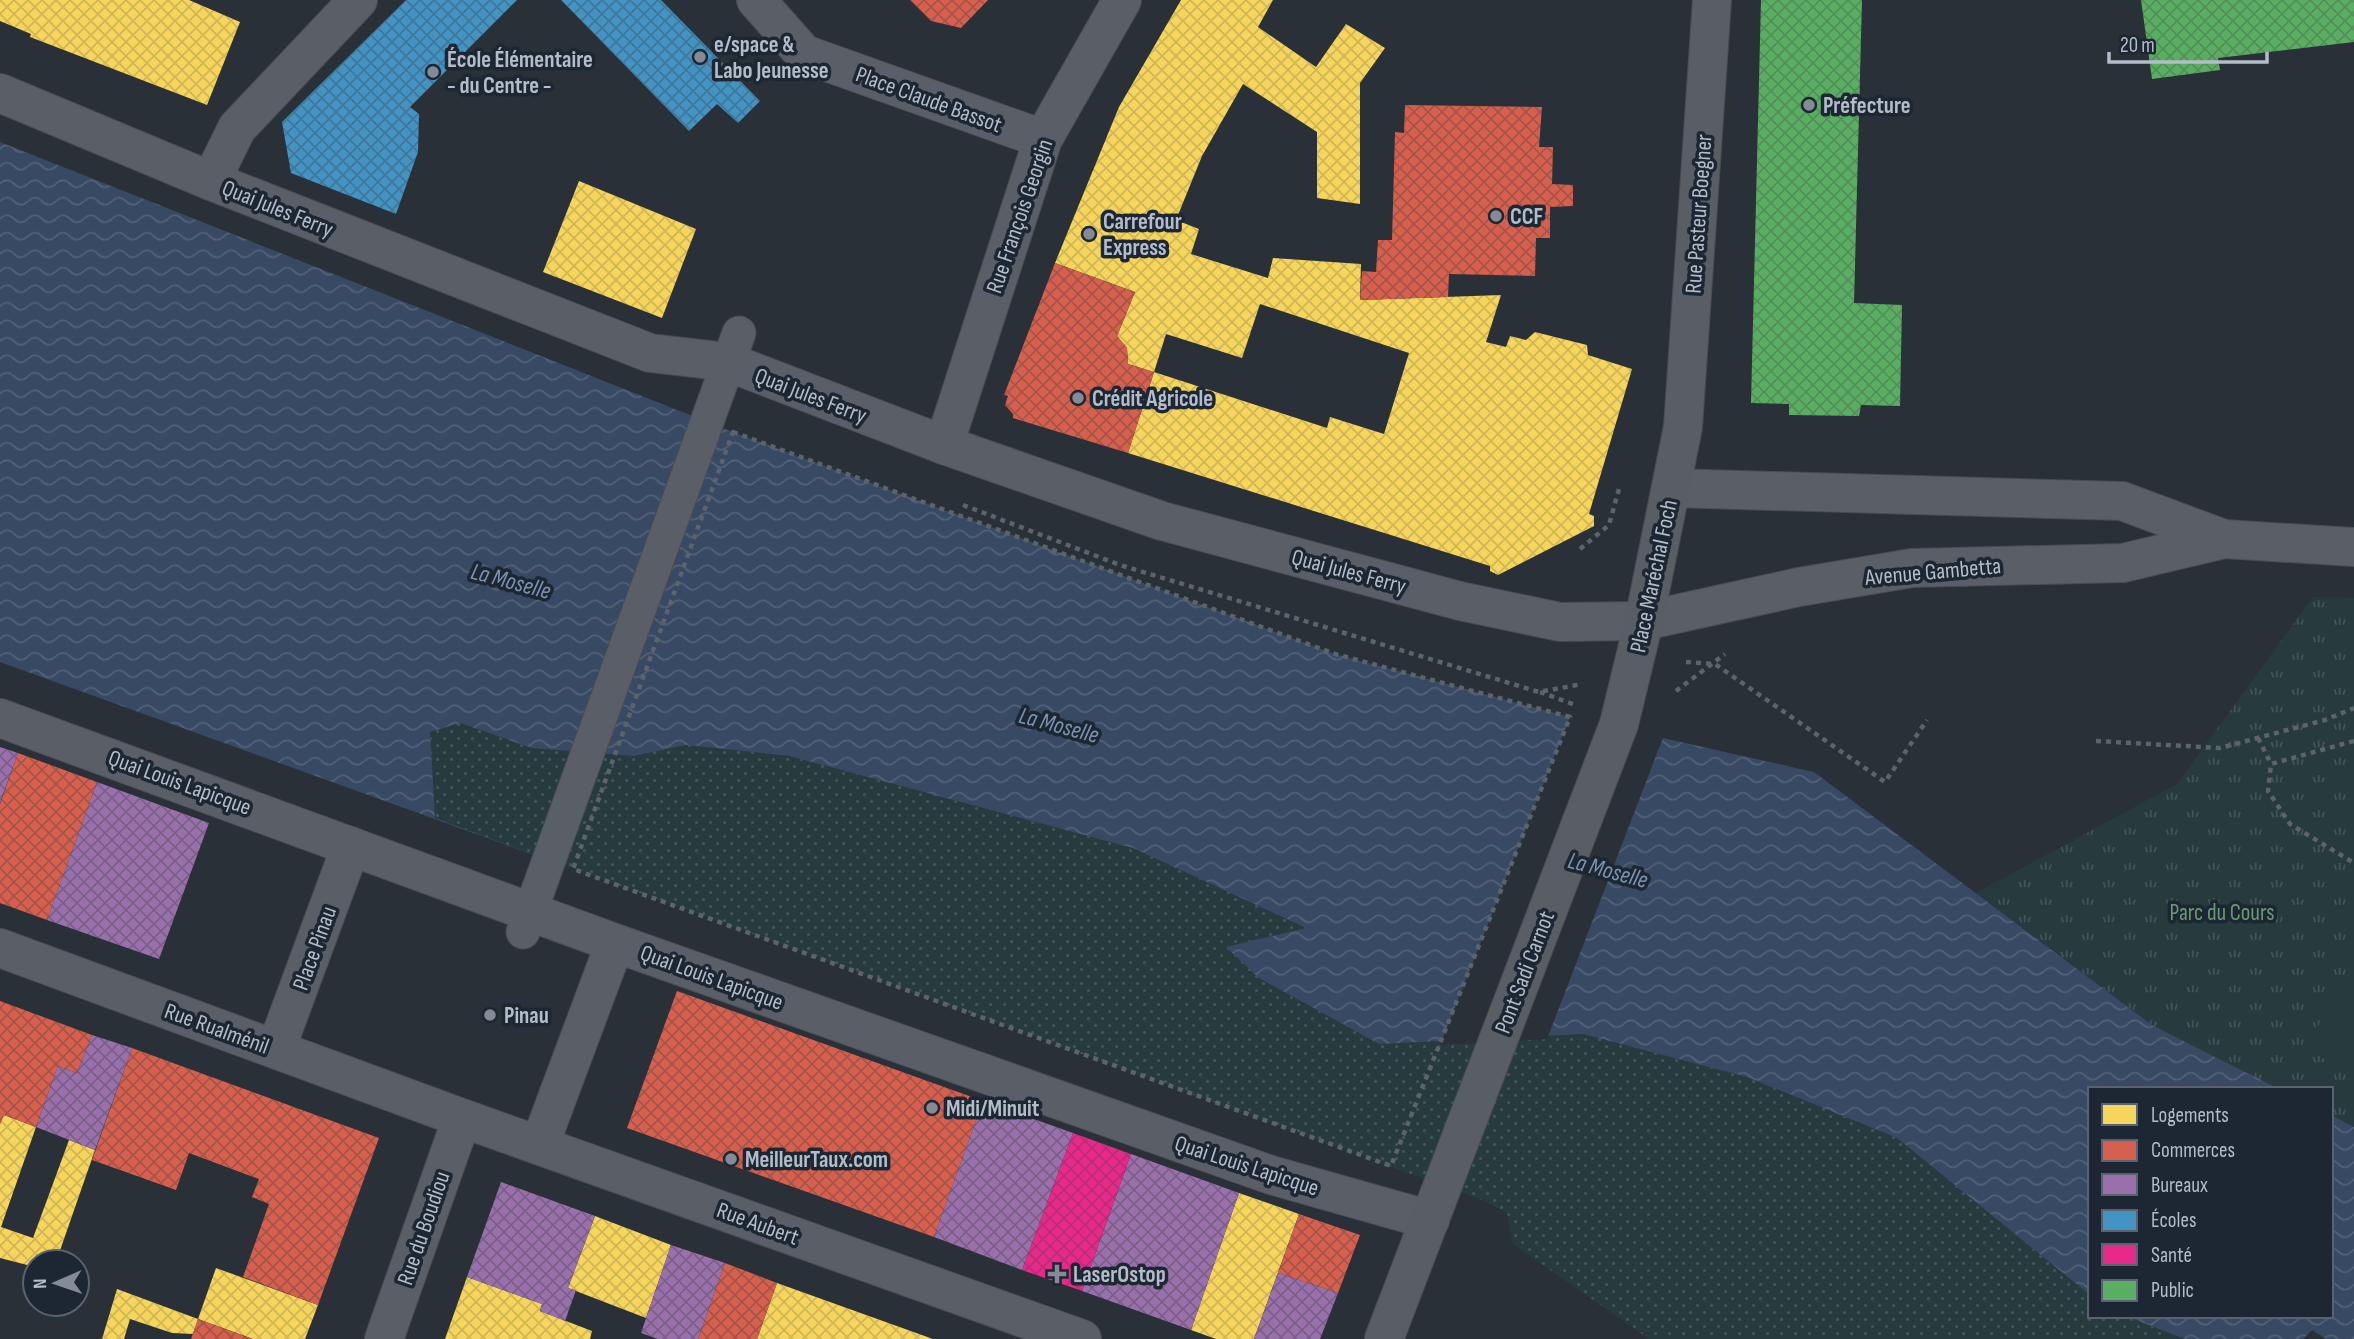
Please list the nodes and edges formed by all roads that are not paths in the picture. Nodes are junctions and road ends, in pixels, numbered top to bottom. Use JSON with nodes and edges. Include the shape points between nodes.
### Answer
{"nodes":[{"id":1,"x":358,"y":0,"type":"edge"},
{"id":2,"x":756,"y":0,"type":"edge"},
{"id":3,"x":1122,"y":0,"type":"edge"},
{"id":4,"x":1712,"y":0,"type":"edge"},
{"id":5,"x":0,"y":93,"type":"edge"},
{"id":6,"x":1043,"y":139,"type":"junction"},
{"id":7,"x":211,"y":181,"type":"junction"},
{"id":8,"x":734,"y":347,"type":"junction"},
{"id":9,"x":1683,"y":427,"type":"joint"},
{"id":10,"x":944,"y":445,"type":"junction"},
{"id":11,"x":1671,"y":488,"type":"junction"},
{"id":12,"x":2224,"y":539,"type":"junction"},
{"id":13,"x":2354,"y":547,"type":"edge"},
{"id":14,"x":1644,"y":621,"type":"junction"},
{"id":15,"x":0,"y":718,"type":"edge"},
{"id":16,"x":1619,"y":724,"type":"joint"},
{"id":17,"x":351,"y":846,"type":"junction"},
{"id":18,"x":527,"y":921,"type":"junction"},
{"id":19,"x":615,"y":943,"type":"junction"},
{"id":20,"x":0,"y":948,"type":"edge"},
{"id":21,"x":276,"y":1049,"type":"junction"},
{"id":22,"x":449,"y":1112,"type":"junction"},
{"id":23,"x":540,"y":1144,"type":"junction"},
{"id":24,"x":1430,"y":1220,"type":"junction"},
{"id":25,"x":384,"y":1339,"type":"edge"},
{"id":26,"x":1082,"y":1339,"type":"edge"},
{"id":27,"x":1384,"y":1339,"type":"edge"}],
"edges":[{"from":1,"to":7,"type":"street","via":[[237,128]]},
{"from":2,"to":6,"type":"street","name":"Place Claude Bassot","via":[[804,54]]},
{"from":3,"to":6,"type":"street","name":"Rue François Georgin"},
{"from":4,"to":9,"type":"main road","name":"Rue Pasteur Boegner"},
{"from":5,"to":7,"type":"street","name":"Quai Jules Ferry"},
{"from":6,"to":10,"type":"street","name":"Rue François Georgin"},
{"from":7,"to":8,"type":"street","name":"Quai Jules Ferry","via":[[650,353]]},
{"from":8,"to":10,"type":"street","name":"Quai Jules Ferry"},
{"from":8,"to":18,"type":"street","via":[[564,858]]},
{"from":9,"to":11,"type":"main road","name":"Place Maréchal Foch"},
{"from":10,"to":14,"type":"street","name":"Quai Jules Ferry","via":[[1162,521],[1460,601],[1560,622]]},
{"from":11,"to":12,"type":"street","name":"Avenue Gambetta","via":[[2122,501]]},
{"from":11,"to":14,"type":"main road","name":"Place Maréchal Foch"},
{"from":12,"to":13,"type":"street","name":"Avenue Gambetta"},
{"from":12,"to":14,"type":"street","name":"Avenue Gambetta","via":[[2123,563],[1912,568]]},
{"from":14,"to":16,"type":"main road","name":"Place Maréchal Foch"},
{"from":15,"to":17,"type":"street","name":"Quai Louis Lapicque"},
{"from":16,"to":24,"type":"main road","name":"Pont Sadi Carnot"},
{"from":17,"to":18,"type":"street","name":"Quai Louis Lapicque"},
{"from":17,"to":21,"type":"street","name":"Place Pinau"},
{"from":18,"to":19,"type":"street","name":"Quai Louis Lapicque"},
{"from":19,"to":23,"type":"street"},
{"from":19,"to":24,"type":"street","name":"Quai Louis Lapicque","via":[[1271,1175]]},
{"from":20,"to":21,"type":"street","name":"Rue Rualménil"},
{"from":21,"to":22,"type":"street","name":"Rue Rualménil"},
{"from":22,"to":23,"type":"street","name":"Rue Aubert"},
{"from":22,"to":25,"type":"street","name":"Rue du Boudiou"},
{"from":23,"to":26,"type":"street","name":"Rue Aubert"},
{"from":24,"to":27,"type":"main road","name":"Pont Sadi Carnot"}]}
